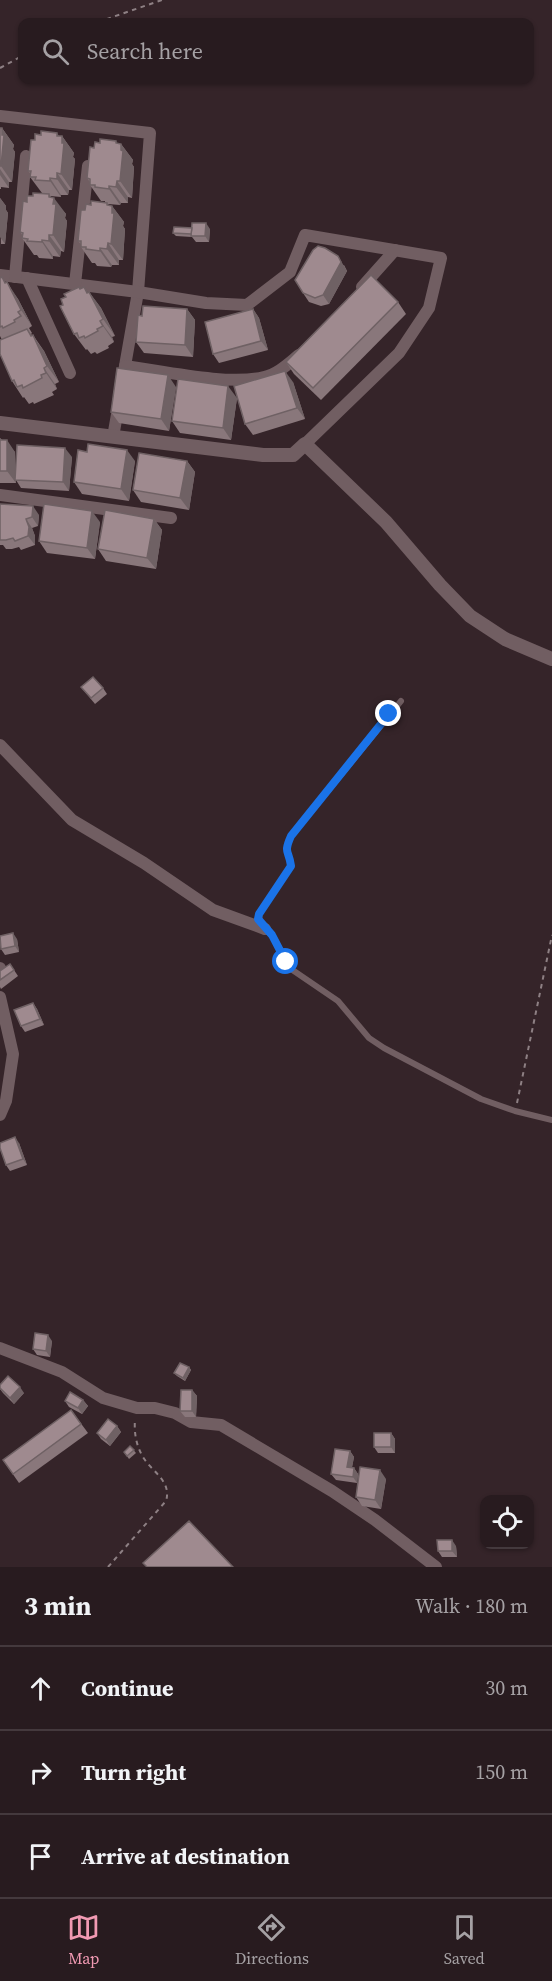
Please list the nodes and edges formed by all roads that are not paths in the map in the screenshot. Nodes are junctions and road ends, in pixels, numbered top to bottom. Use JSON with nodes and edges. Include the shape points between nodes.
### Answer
{"nodes":[{"id":1,"x":0,"y":116,"type":"edge"},
{"id":2,"x":26,"y":156,"type":"dead end"},
{"id":3,"x":88,"y":166,"type":"edge"},
{"id":4,"x":395,"y":250,"type":"junction"},
{"id":5,"x":0,"y":275,"type":"edge"},
{"id":6,"x":21,"y":278,"type":"junction"},
{"id":7,"x":75,"y":284,"type":"junction"},
{"id":8,"x":138,"y":292,"type":"junction"},
{"id":9,"x":356,"y":294,"type":"edge"},
{"id":10,"x":309,"y":346,"type":"edge"},
{"id":11,"x":125,"y":366,"type":"junction"},
{"id":12,"x":70,"y":373,"type":"dead end"},
{"id":13,"x":1,"y":420,"type":"edge"},
{"id":14,"x":113,"y":437,"type":"junction"},
{"id":15,"x":304,"y":444,"type":"junction"},
{"id":16,"x":0,"y":495,"type":"edge"},
{"id":17,"x":171,"y":518,"type":"dead end"},
{"id":18,"x":552,"y":659,"type":"edge"},
{"id":19,"x":401,"y":701,"type":"dead end"},
{"id":20,"x":0,"y":745,"type":"edge"},
{"id":21,"x":265,"y":929,"type":"junction"},
{"id":22,"x":0,"y":997,"type":"edge"},
{"id":23,"x":0,"y":1115,"type":"edge"},
{"id":24,"x":552,"y":1120,"type":"edge"},
{"id":25,"x":0,"y":1348,"type":"edge"},
{"id":26,"x":436,"y":1567,"type":"edge"}],
"edges":[{"from":1,"to":8,"type":"street","via":[[150,133]]},
{"from":2,"to":6,"type":"street"},
{"from":3,"to":7,"type":"street"},
{"from":4,"to":8,"type":"street","via":[[304,235],[290,272],[247,305]]},
{"from":4,"to":9,"type":"street"},
{"from":4,"to":15,"type":"street","via":[[441,258],[429,308],[399,353]]},
{"from":5,"to":6,"type":"street"},
{"from":6,"to":7,"type":"street"},
{"from":6,"to":12,"type":"street"},
{"from":7,"to":8,"type":"street"},
{"from":8,"to":11,"type":"street"},
{"from":10,"to":11,"type":"street","via":[[279,371],[248,379]]},
{"from":11,"to":14,"type":"street"},
{"from":13,"to":14,"type":"street"},
{"from":14,"to":15,"type":"street","via":[[263,455],[293,454]]},
{"from":15,"to":18,"type":"street","via":[[386,522],[470,616],[505,639]]},
{"from":16,"to":17,"type":"street"},
{"from":19,"to":21,"type":"lane","via":[[291,836],[286,847],[291,866],[259,914]]},
{"from":20,"to":21,"type":"street","via":[[72,820],[213,910]]},
{"from":21,"to":24,"type":"lane","via":[[291,969],[338,1001],[369,1038],[384,1048],[481,1099]]},
{"from":22,"to":23,"type":"street","via":[[13,1054]]},
{"from":25,"to":26,"type":"street","via":[[63,1372],[103,1398],[136,1408],[175,1413],[191,1422],[220,1425],[358,1509]]}]}
